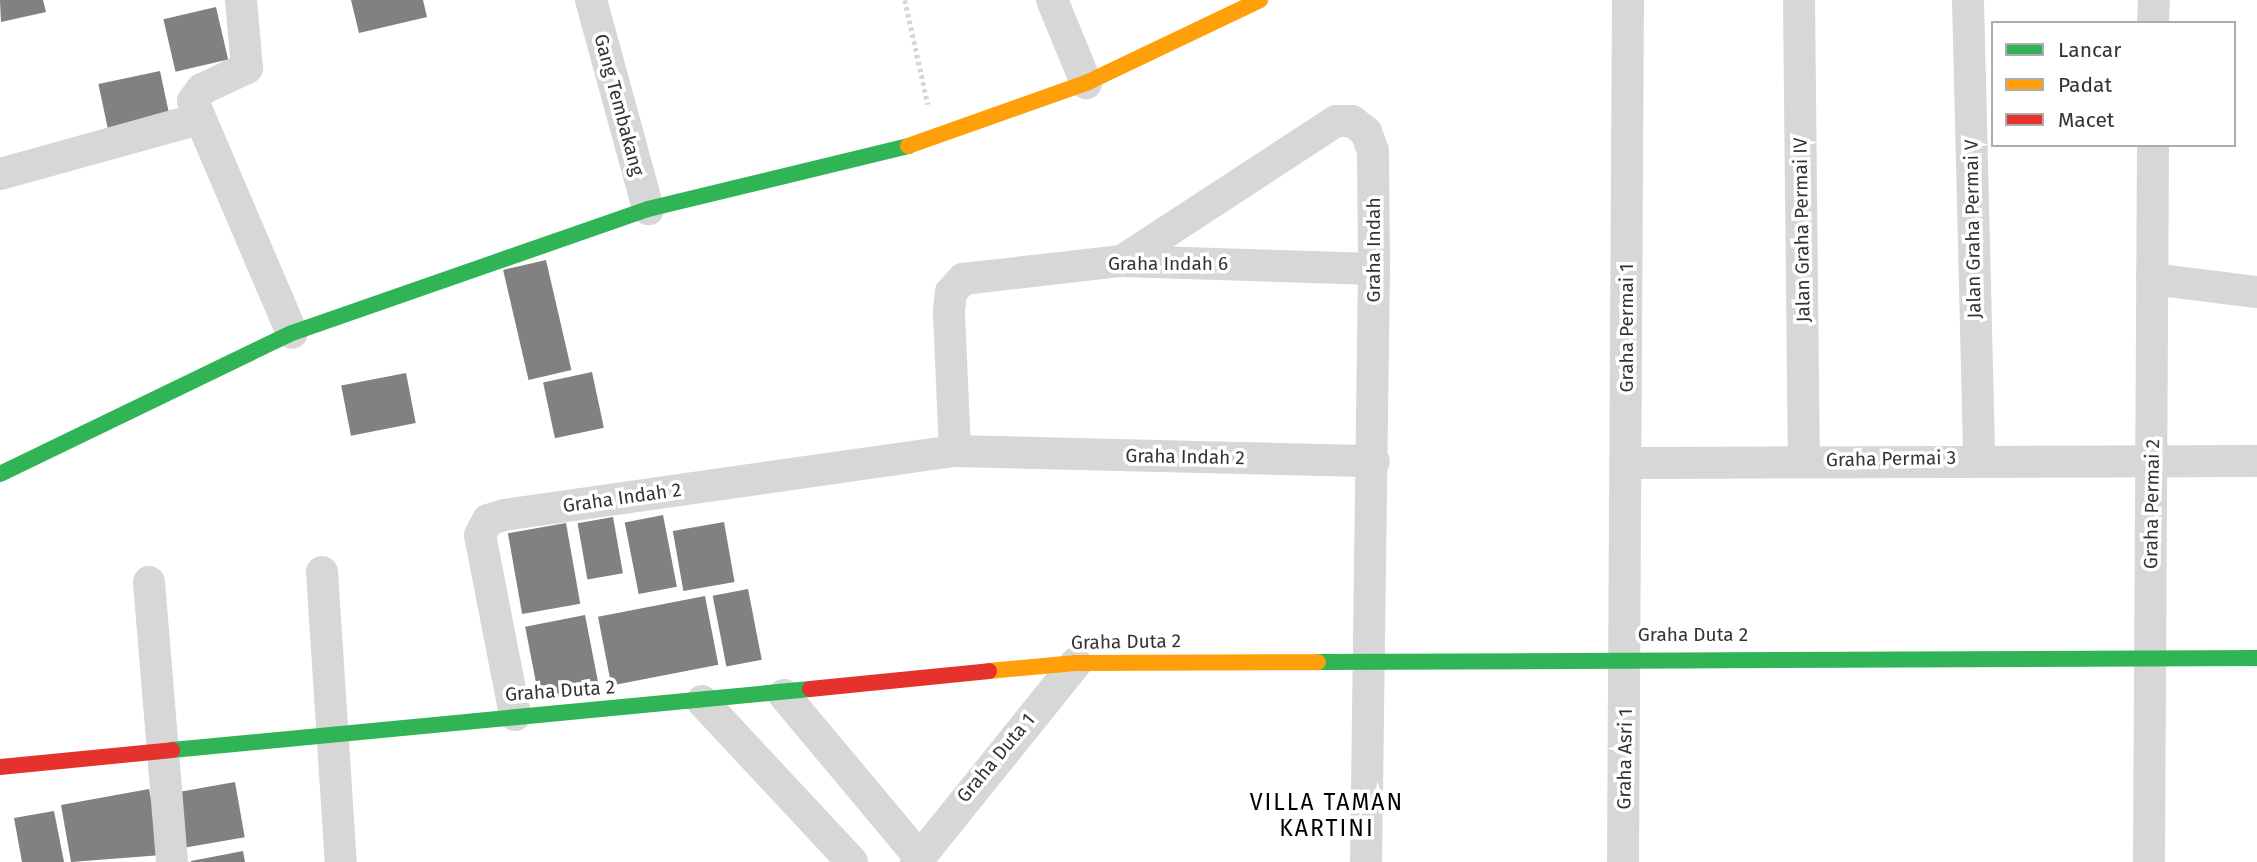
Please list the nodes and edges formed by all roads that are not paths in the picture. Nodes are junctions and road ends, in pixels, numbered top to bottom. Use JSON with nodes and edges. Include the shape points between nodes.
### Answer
{"nodes":[{"id":1,"x":241,"y":0,"type":"edge"},
{"id":2,"x":591,"y":0,"type":"edge"},
{"id":3,"x":1052,"y":0,"type":"edge"},
{"id":4,"x":1628,"y":0,"type":"edge"},
{"id":5,"x":1799,"y":0,"type":"edge"},
{"id":6,"x":1968,"y":0,"type":"edge"},
{"id":7,"x":2154,"y":0,"type":"edge"},
{"id":8,"x":1257,"y":1,"type":"edge"},
{"id":9,"x":2153,"y":21,"type":"edge"},
{"id":10,"x":1086,"y":83,"type":"junction"},
{"id":11,"x":198,"y":119,"type":"junction"},
{"id":12,"x":2152,"y":147,"type":"edge"},
{"id":13,"x":0,"y":174,"type":"edge"},
{"id":14,"x":648,"y":209,"type":"junction"},
{"id":15,"x":1122,"y":261,"type":"junction"},
{"id":16,"x":1374,"y":269,"type":"junction"},
{"id":17,"x":2152,"y":279,"type":"junction"},
{"id":18,"x":2257,"y":292,"type":"edge"},
{"id":19,"x":292,"y":333,"type":"junction"},
{"id":20,"x":954,"y":451,"type":"junction"},
{"id":21,"x":1979,"y":457,"type":"junction"},
{"id":22,"x":1804,"y":460,"type":"junction"},
{"id":23,"x":1374,"y":461,"type":"junction"},
{"id":24,"x":2153,"y":461,"type":"junction"},
{"id":25,"x":2257,"y":461,"type":"edge"},
{"id":26,"x":1628,"y":463,"type":"junction"},
{"id":27,"x":0,"y":474,"type":"edge"},
{"id":28,"x":322,"y":572,"type":"dead end"},
{"id":29,"x":149,"y":582,"type":"dead end"},
{"id":30,"x":1626,"y":656,"type":"junction"},
{"id":31,"x":2151,"y":656,"type":"junction"},
{"id":32,"x":2257,"y":658,"type":"edge"},
{"id":33,"x":1373,"y":660,"type":"junction"},
{"id":34,"x":1076,"y":663,"type":"junction"},
{"id":35,"x":784,"y":695,"type":"junction"},
{"id":36,"x":702,"y":701,"type":"junction"},
{"id":37,"x":515,"y":715,"type":"junction"},
{"id":38,"x":330,"y":732,"type":"junction"},
{"id":39,"x":163,"y":747,"type":"junction"},
{"id":40,"x":0,"y":767,"type":"edge"},
{"id":41,"x":916,"y":858,"type":"edge"},
{"id":42,"x":172,"y":862,"type":"edge"},
{"id":43,"x":341,"y":862,"type":"edge"},
{"id":44,"x":852,"y":862,"type":"edge"},
{"id":45,"x":1366,"y":862,"type":"edge"},
{"id":46,"x":1623,"y":862,"type":"edge"},
{"id":47,"x":2150,"y":862,"type":"edge"}],
"edges":[{"from":1,"to":11,"type":"street","via":[[247,68],[202,89],[193,101]]},
{"from":2,"to":14,"type":"street","name":"Gang Tembakang"},
{"from":3,"to":10,"type":"street"},
{"from":4,"to":26,"type":"street","name":"Graha Permai 1"},
{"from":5,"to":22,"type":"street","name":"Jalan Graha Permai IV"},
{"from":6,"to":21,"type":"street","name":"Jalan Graha Permai V"},
{"from":7,"to":9,"type":"street"},
{"from":8,"to":10,"type":"street"},
{"from":10,"to":14,"type":"street","via":[[936,140]]},
{"from":11,"to":13,"type":"street"},
{"from":11,"to":19,"type":"street"},
{"from":12,"to":17,"type":"street","name":"Graha Permai 2"},
{"from":14,"to":19,"type":"street"},
{"from":15,"to":16,"type":"street","name":"Graha Indah 6"},
{"from":15,"to":16,"type":"street","name":"Graha Indah","via":[[1336,121],[1352,121],[1366,131],[1373,151]]},
{"from":15,"to":20,"type":"street","name":"Graha Indah 6","via":[[963,279],[951,292]]},
{"from":16,"to":23,"type":"street","name":"Graha Indah"},
{"from":17,"to":18,"type":"street"},
{"from":17,"to":24,"type":"street","name":"Graha Permai 2"},
{"from":19,"to":27,"type":"street"},
{"from":20,"to":23,"type":"street","name":"Graha Indah 2"},
{"from":20,"to":37,"type":"street","name":"Graha Indah 2","via":[[488,520],[480,535]]},
{"from":21,"to":22,"type":"street","name":"Graha Permai 3"},
{"from":21,"to":24,"type":"street","name":"Graha Permai 3"},
{"from":22,"to":26,"type":"street","name":"Graha Permai 3"},
{"from":23,"to":33,"type":"street","name":"Graha Indah"},
{"from":24,"to":25,"type":"street","name":"Graha Permai 3"},
{"from":24,"to":31,"type":"street","name":"Graha Permai 2"},
{"from":26,"to":30,"type":"street","name":"Graha Permai 1"},
{"from":28,"to":38,"type":"street"},
{"from":29,"to":39,"type":"street"},
{"from":30,"to":31,"type":"street","name":"Graha Duta 2"},
{"from":30,"to":33,"type":"street","name":"Graha Duta 2"},
{"from":30,"to":46,"type":"street","name":"Graha Asri 1"},
{"from":31,"to":32,"type":"street","name":"Graha Duta 2"},
{"from":31,"to":47,"type":"street","name":"Graha Permai 2"},
{"from":33,"to":34,"type":"street","name":"Graha Duta 2"},
{"from":33,"to":45,"type":"street","name":"Graha Indah"},
{"from":34,"to":35,"type":"street","name":"Graha Duta 2"},
{"from":34,"to":41,"type":"street","name":"Graha Duta 1"},
{"from":35,"to":36,"type":"street","name":"Graha Duta 2"},
{"from":35,"to":41,"type":"street","name":"Graha Duta 1"},
{"from":36,"to":37,"type":"street","name":"Graha Duta 2"},
{"from":36,"to":44,"type":"street"},
{"from":37,"to":38,"type":"street","name":"Graha Duta 2"},
{"from":38,"to":39,"type":"street","name":"Graha Duta 2"},
{"from":38,"to":43,"type":"street"},
{"from":39,"to":40,"type":"street","name":"Graha Duta 2"},
{"from":39,"to":42,"type":"street"}]}
